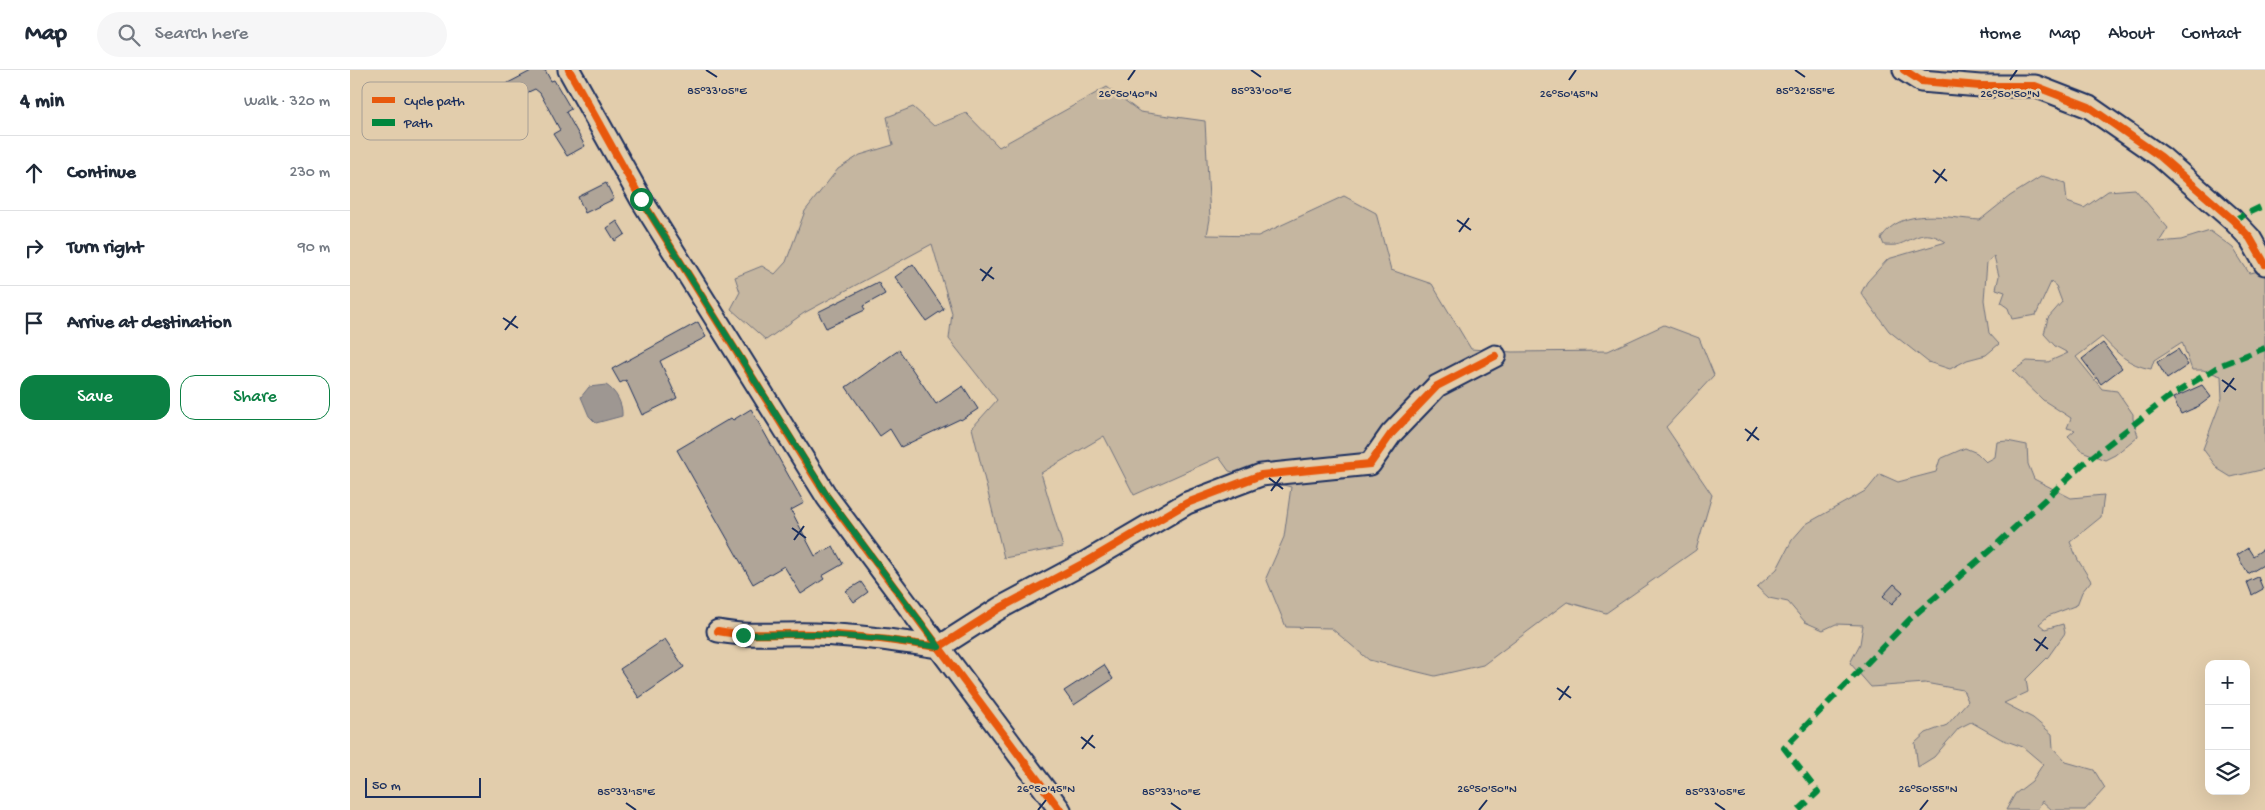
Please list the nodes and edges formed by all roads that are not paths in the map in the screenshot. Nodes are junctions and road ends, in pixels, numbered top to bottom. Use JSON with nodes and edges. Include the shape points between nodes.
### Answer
{"nodes":[{"id":1,"x":569,"y":70,"type":"edge"},
{"id":2,"x":1904,"y":70,"type":"edge"},
{"id":3,"x":2265,"y":264,"type":"edge"},
{"id":4,"x":1495,"y":356,"type":"dead end"},
{"id":5,"x":718,"y":630,"type":"dead end"},
{"id":6,"x":939,"y":647,"type":"junction"},
{"id":7,"x":1060,"y":810,"type":"edge"}],
"edges":[{"from":1,"to":6,"type":"street","via":[[641,199],[828,497]]},
{"from":2,"to":3,"type":"street","via":[[1921,81],[2035,86],[2090,107],[2161,157],[2233,220],[2250,238]]},
{"from":4,"to":6,"type":"street","via":[[1437,386],[1391,434],[1370,464],[1262,475],[1187,503],[1000,608]]},
{"from":5,"to":6,"type":"street","via":[[743,635],[814,634],[882,639]]},
{"from":6,"to":7,"type":"street"}]}
